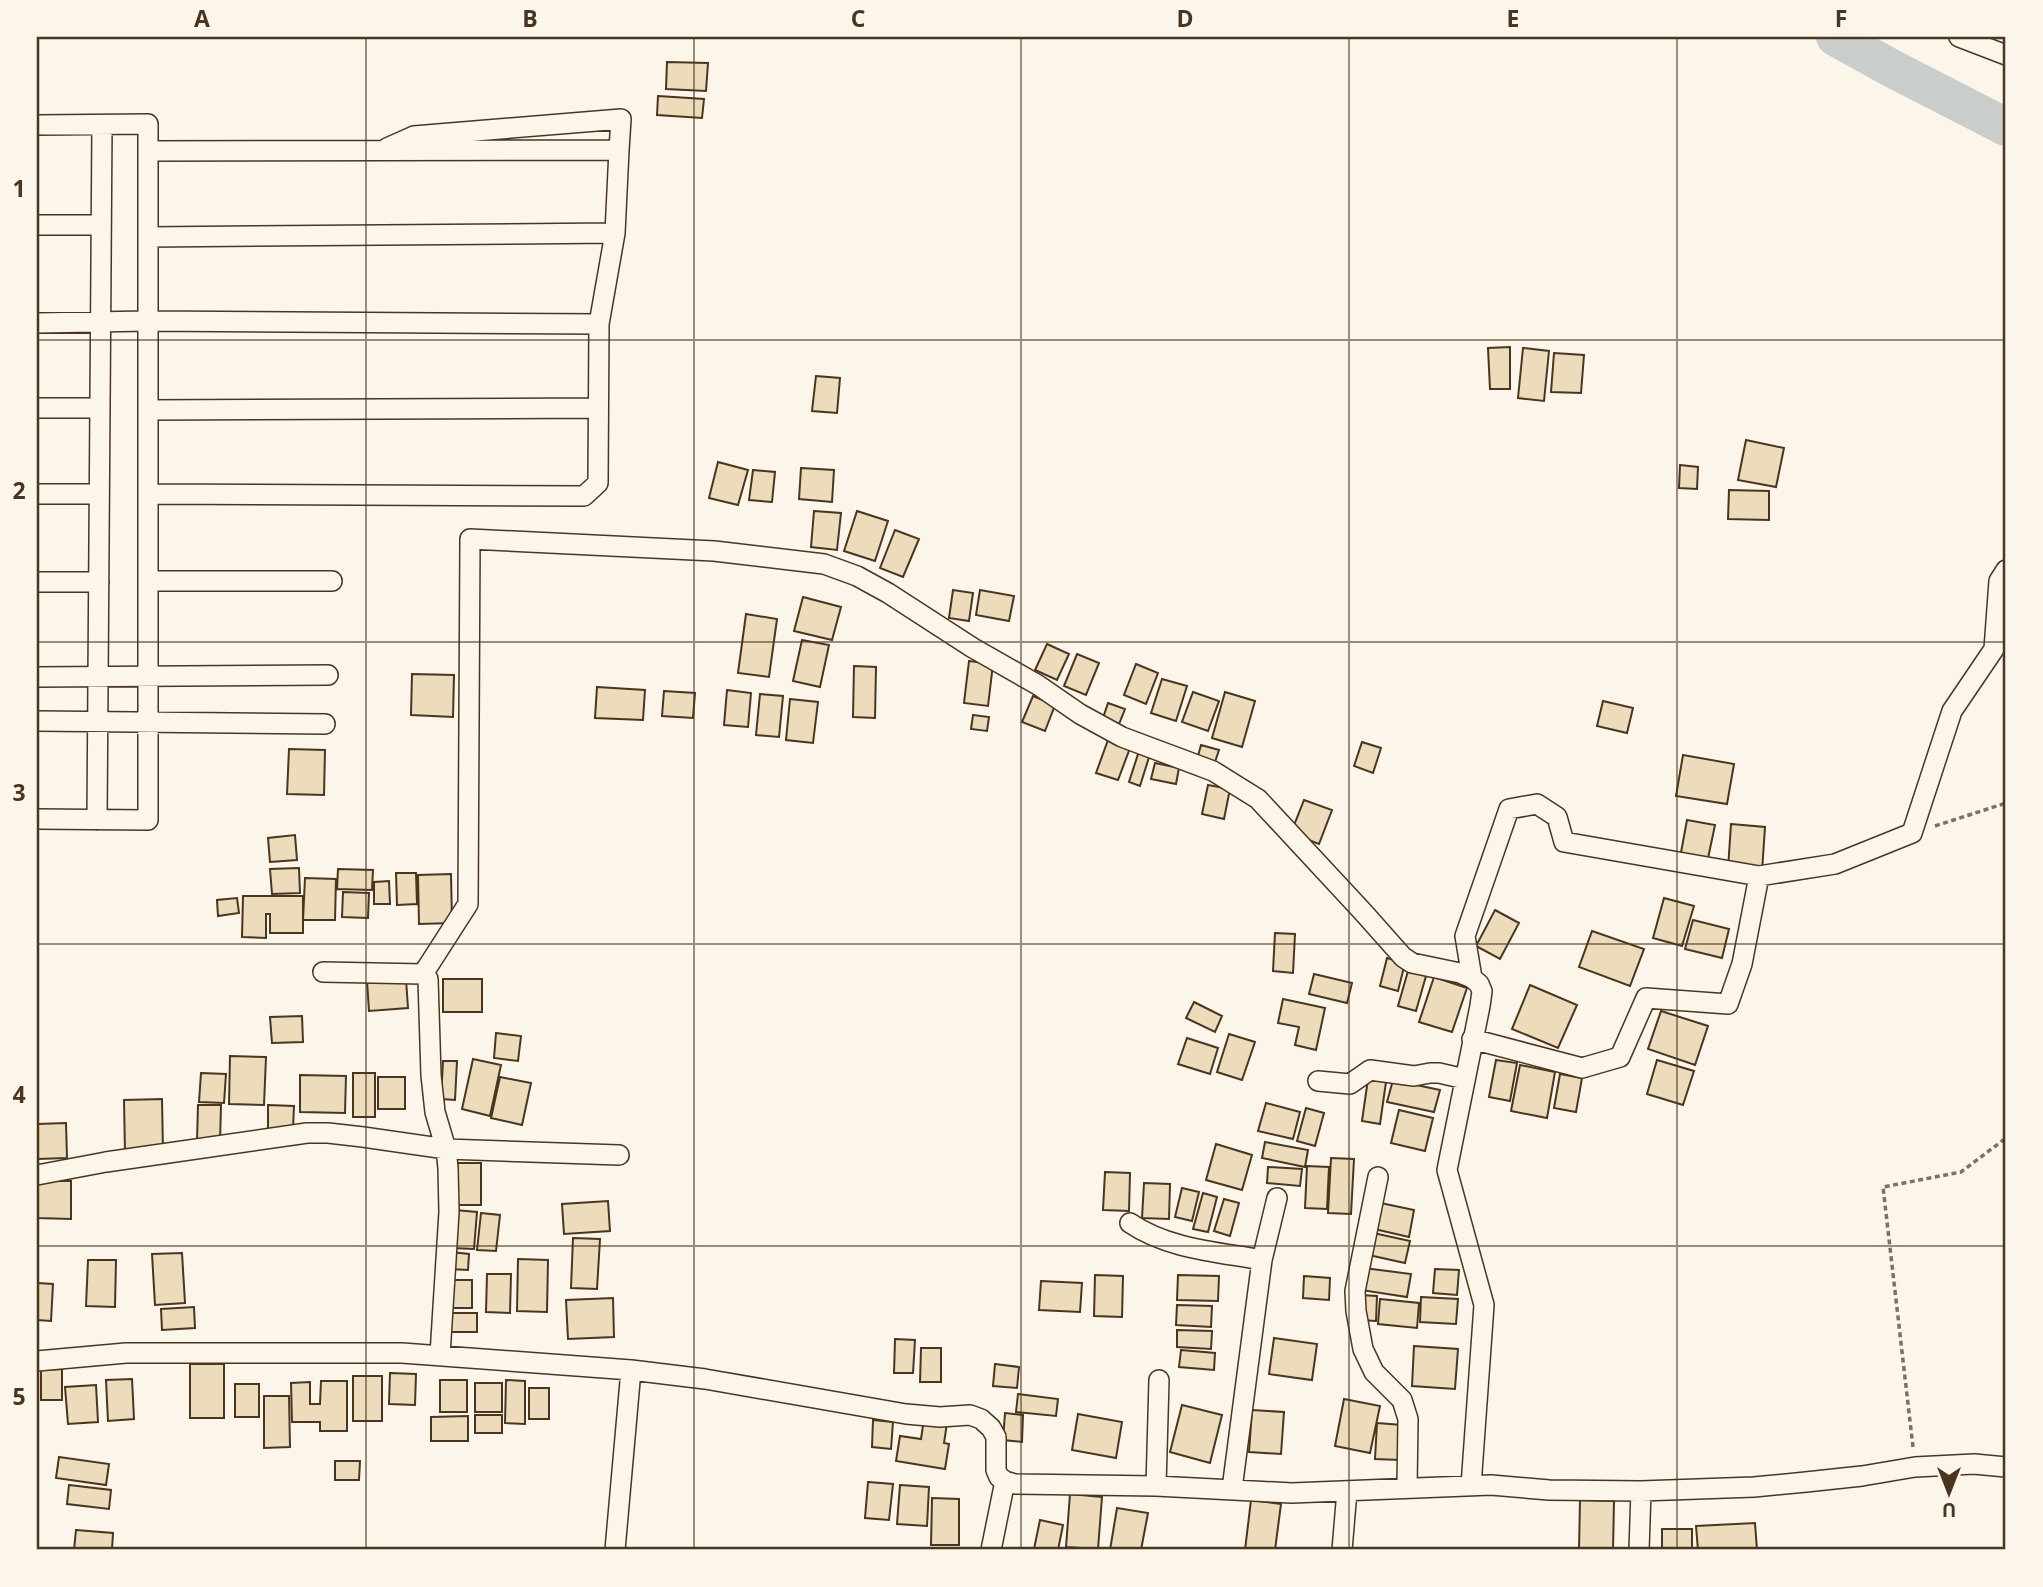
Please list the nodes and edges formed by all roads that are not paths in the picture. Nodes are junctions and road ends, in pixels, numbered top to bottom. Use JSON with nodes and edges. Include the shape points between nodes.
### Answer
{"nodes":[{"id":1,"x":1959,"y":37,"type":"edge"},
{"id":2,"x":2006,"y":55,"type":"edge"},
{"id":3,"x":37,"y":125,"type":"edge"},
{"id":4,"x":102,"y":125,"type":"junction"},
{"id":5,"x":619,"y":150,"type":"junction"},
{"id":6,"x":148,"y":151,"type":"junction"},
{"id":7,"x":381,"y":151,"type":"junction"},
{"id":8,"x":37,"y":225,"type":"edge"},
{"id":9,"x":101,"y":225,"type":"junction"},
{"id":10,"x":615,"y":233,"type":"junction"},
{"id":11,"x":148,"y":237,"type":"junction"},
{"id":12,"x":148,"y":321,"type":"junction"},
{"id":13,"x":37,"y":323,"type":"edge"},
{"id":14,"x":100,"y":324,"type":"junction"},
{"id":15,"x":599,"y":324,"type":"junction"},
{"id":16,"x":37,"y":408,"type":"edge"},
{"id":17,"x":100,"y":408,"type":"junction"},
{"id":18,"x":598,"y":408,"type":"junction"},
{"id":19,"x":148,"y":410,"type":"junction"},
{"id":20,"x":37,"y":494,"type":"edge"},
{"id":21,"x":99,"y":494,"type":"junction"},
{"id":22,"x":148,"y":494,"type":"junction"},
{"id":23,"x":2006,"y":570,"type":"edge"},
{"id":24,"x":148,"y":581,"type":"junction"},
{"id":25,"x":332,"y":581,"type":"dead end"},
{"id":26,"x":37,"y":582,"type":"edge"},
{"id":27,"x":99,"y":582,"type":"junction"},
{"id":28,"x":328,"y":675,"type":"dead end"},
{"id":29,"x":98,"y":676,"type":"junction"},
{"id":30,"x":148,"y":676,"type":"junction"},
{"id":31,"x":37,"y":677,"type":"edge"},
{"id":32,"x":37,"y":721,"type":"edge"},
{"id":33,"x":98,"y":722,"type":"junction"},
{"id":34,"x":148,"y":723,"type":"junction"},
{"id":35,"x":326,"y":724,"type":"dead end"},
{"id":36,"x":37,"y":819,"type":"edge"},
{"id":37,"x":97,"y":820,"type":"junction"},
{"id":38,"x":1759,"y":876,"type":"junction"},
{"id":39,"x":323,"y":972,"type":"dead end"},
{"id":40,"x":423,"y":974,"type":"junction"},
{"id":41,"x":1472,"y":978,"type":"junction"},
{"id":42,"x":1472,"y":1039,"type":"junction"},
{"id":43,"x":1465,"y":1079,"type":"junction"},
{"id":44,"x":1318,"y":1081,"type":"dead end"},
{"id":45,"x":446,"y":1149,"type":"junction"},
{"id":46,"x":619,"y":1155,"type":"dead end"},
{"id":47,"x":37,"y":1175,"type":"edge"},
{"id":48,"x":1377,"y":1177,"type":"dead end"},
{"id":49,"x":1277,"y":1198,"type":"dead end"},
{"id":50,"x":1130,"y":1223,"type":"dead end"},
{"id":51,"x":1262,"y":1259,"type":"junction"},
{"id":52,"x":440,"y":1355,"type":"junction"},
{"id":53,"x":37,"y":1361,"type":"edge"},
{"id":54,"x":631,"y":1370,"type":"junction"},
{"id":55,"x":1159,"y":1380,"type":"dead end"},
{"id":56,"x":2006,"y":1467,"type":"edge"},
{"id":57,"x":1005,"y":1481,"type":"junction"},
{"id":58,"x":1156,"y":1486,"type":"junction"},
{"id":59,"x":1471,"y":1486,"type":"junction"},
{"id":60,"x":1408,"y":1487,"type":"junction"},
{"id":61,"x":1232,"y":1489,"type":"junction"},
{"id":62,"x":1347,"y":1491,"type":"junction"},
{"id":63,"x":1641,"y":1491,"type":"junction"},
{"id":64,"x":615,"y":1550,"type":"edge"},
{"id":65,"x":991,"y":1550,"type":"edge"},
{"id":66,"x":1342,"y":1550,"type":"edge"},
{"id":67,"x":1639,"y":1550,"type":"edge"}],
"edges":[{"from":1,"to":2,"type":"street"},
{"from":3,"to":4,"type":"street"},
{"from":4,"to":6,"type":"street","via":[[148,124]]},
{"from":4,"to":9,"type":"street"},
{"from":5,"to":7,"type":"street"},
{"from":5,"to":7,"type":"street","via":[[621,119],[414,136]]},
{"from":5,"to":10,"type":"street"},
{"from":6,"to":7,"type":"street"},
{"from":6,"to":11,"type":"street"},
{"from":8,"to":9,"type":"street"},
{"from":9,"to":14,"type":"street"},
{"from":10,"to":11,"type":"street"},
{"from":10,"to":15,"type":"street"},
{"from":11,"to":12,"type":"street"},
{"from":12,"to":14,"type":"street"},
{"from":12,"to":15,"type":"street"},
{"from":12,"to":19,"type":"street"},
{"from":13,"to":14,"type":"street"},
{"from":14,"to":17,"type":"street"},
{"from":15,"to":18,"type":"street"},
{"from":16,"to":17,"type":"street"},
{"from":17,"to":21,"type":"street"},
{"from":18,"to":19,"type":"street"},
{"from":18,"to":22,"type":"street","via":[[598,483],[584,496]]},
{"from":19,"to":22,"type":"street"},
{"from":20,"to":21,"type":"street"},
{"from":21,"to":27,"type":"street"},
{"from":22,"to":24,"type":"street"},
{"from":23,"to":38,"type":"street","via":[[1999,581],[1994,649],[1952,711],[1912,833],[1835,864]]},
{"from":24,"to":25,"type":"street"},
{"from":24,"to":30,"type":"street"},
{"from":26,"to":27,"type":"street"},
{"from":27,"to":29,"type":"street"},
{"from":28,"to":30,"type":"street"},
{"from":29,"to":30,"type":"street"},
{"from":29,"to":31,"type":"street"},
{"from":29,"to":33,"type":"street"},
{"from":30,"to":34,"type":"street"},
{"from":32,"to":33,"type":"street"},
{"from":33,"to":34,"type":"street"},
{"from":33,"to":37,"type":"street"},
{"from":34,"to":35,"type":"street"},
{"from":34,"to":37,"type":"street","via":[[148,820]]},
{"from":36,"to":37,"type":"street"},
{"from":38,"to":41,"type":"street","via":[[1564,842],[1557,817],[1537,804],[1509,809],[1465,936]]},
{"from":38,"to":42,"type":"street","via":[[1742,964],[1728,1004],[1646,998],[1620,1057],[1582,1068]]},
{"from":39,"to":40,"type":"street"},
{"from":40,"to":41,"type":"street","via":[[468,904],[470,539],[714,551],[824,564],[857,576],[1080,714],[1122,737],[1213,771],[1258,799],[1402,957]]},
{"from":40,"to":45,"type":"street","via":[[429,982],[435,1112]]},
{"from":41,"to":42,"type":"street","via":[[1482,991]]},
{"from":42,"to":43,"type":"street"},
{"from":43,"to":44,"type":"street","via":[[1439,1073],[1414,1076],[1370,1070],[1350,1084]]},
{"from":43,"to":59,"type":"street","via":[[1447,1170],[1483,1305]]},
{"from":45,"to":46,"type":"street"},
{"from":45,"to":47,"type":"street","via":[[307,1133]]},
{"from":45,"to":52,"type":"street","via":[[449,1212]]},
{"from":48,"to":60,"type":"street","via":[[1355,1290],[1356,1311],[1363,1349],[1374,1371],[1406,1409]]},
{"from":49,"to":51,"type":"street"},
{"from":50,"to":51,"type":"street","via":[[1158,1239]]},
{"from":51,"to":61,"type":"street"},
{"from":52,"to":53,"type":"street","via":[[126,1353]]},
{"from":52,"to":54,"type":"street"},
{"from":54,"to":57,"type":"street","via":[[906,1415],[970,1415],[988,1424],[994,1433],[996,1470]]},
{"from":54,"to":64,"type":"street"},
{"from":55,"to":58,"type":"street"},
{"from":56,"to":63,"type":"street","via":[[1915,1467],[1755,1487]]},
{"from":57,"to":58,"type":"street"},
{"from":57,"to":65,"type":"street"},
{"from":58,"to":61,"type":"street"},
{"from":59,"to":60,"type":"street"},
{"from":59,"to":63,"type":"street"},
{"from":60,"to":62,"type":"street"},
{"from":61,"to":62,"type":"street"},
{"from":62,"to":66,"type":"street"},
{"from":63,"to":67,"type":"street"}]}
